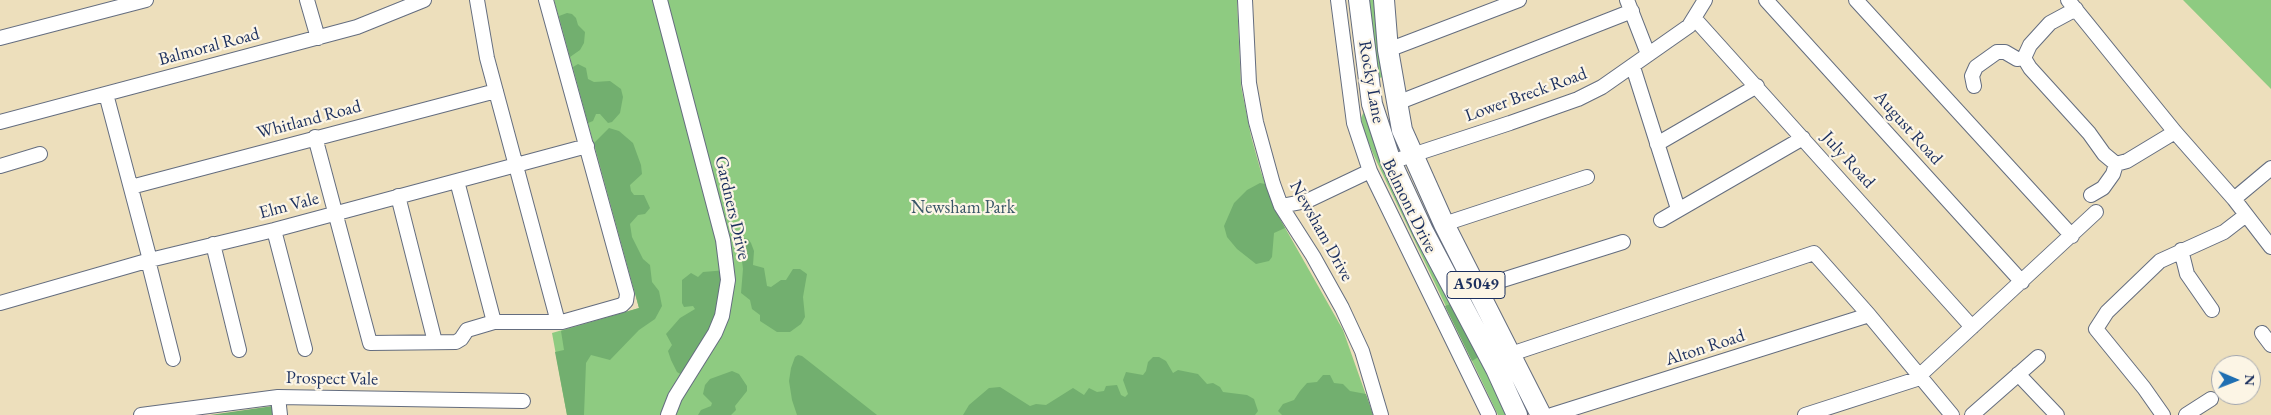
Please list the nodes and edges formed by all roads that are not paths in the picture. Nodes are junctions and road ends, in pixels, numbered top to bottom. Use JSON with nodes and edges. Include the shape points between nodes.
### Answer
{"nodes":[{"id":1,"x":146,"y":0,"type":"edge"},
{"id":2,"x":307,"y":0,"type":"edge"},
{"id":3,"x":424,"y":0,"type":"edge"},
{"id":4,"x":477,"y":0,"type":"edge"},
{"id":5,"x":546,"y":0,"type":"edge"},
{"id":6,"x":660,"y":0,"type":"edge"},
{"id":7,"x":1245,"y":0,"type":"edge"},
{"id":8,"x":1338,"y":0,"type":"edge"},
{"id":9,"x":1359,"y":0,"type":"edge"},
{"id":10,"x":1384,"y":0,"type":"edge"},
{"id":11,"x":1518,"y":0,"type":"edge"},
{"id":12,"x":1705,"y":0,"type":"edge"},
{"id":13,"x":1766,"y":0,"type":"edge"},
{"id":14,"x":1856,"y":0,"type":"edge"},
{"id":15,"x":2072,"y":4,"type":"edge"},
{"id":16,"x":394,"y":6,"type":"edge"},
{"id":17,"x":1630,"y":6,"type":"edge"},
{"id":18,"x":1695,"y":19,"type":"junction"},
{"id":19,"x":0,"y":38,"type":"edge"},
{"id":20,"x":318,"y":38,"type":"junction"},
{"id":21,"x":1388,"y":50,"type":"junction"},
{"id":22,"x":1648,"y":54,"type":"junction"},
{"id":23,"x":2024,"y":58,"type":"junction"},
{"id":24,"x":1633,"y":67,"type":"junction"},
{"id":25,"x":1758,"y":86,"type":"junction"},
{"id":26,"x":1974,"y":86,"type":"dead end"},
{"id":27,"x":496,"y":90,"type":"junction"},
{"id":28,"x":106,"y":94,"type":"junction"},
{"id":29,"x":1397,"y":103,"type":"junction"},
{"id":30,"x":0,"y":122,"type":"edge"},
{"id":31,"x":2175,"y":132,"type":"junction"},
{"id":32,"x":316,"y":137,"type":"junction"},
{"id":33,"x":1803,"y":138,"type":"junction"},
{"id":34,"x":1656,"y":144,"type":"junction"},
{"id":35,"x":587,"y":146,"type":"junction"},
{"id":36,"x":40,"y":154,"type":"dead end"},
{"id":37,"x":1413,"y":154,"type":"junction"},
{"id":38,"x":1391,"y":162,"type":"junction"},
{"id":39,"x":2116,"y":164,"type":"junction"},
{"id":40,"x":516,"y":165,"type":"junction"},
{"id":41,"x":0,"y":166,"type":"edge"},
{"id":42,"x":2271,"y":168,"type":"edge"},
{"id":43,"x":1370,"y":171,"type":"junction"},
{"id":44,"x":1587,"y":177,"type":"dead end"},
{"id":45,"x":457,"y":180,"type":"junction"},
{"id":46,"x":131,"y":187,"type":"junction"},
{"id":47,"x":2091,"y":195,"type":"dead end"},
{"id":48,"x":398,"y":196,"type":"junction"},
{"id":49,"x":2234,"y":199,"type":"junction"},
{"id":50,"x":1281,"y":206,"type":"junction"},
{"id":51,"x":1678,"y":209,"type":"junction"},
{"id":52,"x":2096,"y":212,"type":"dead end"},
{"id":53,"x":335,"y":213,"type":"junction"},
{"id":54,"x":2246,"y":214,"type":"junction"},
{"id":55,"x":1661,"y":220,"type":"dead end"},
{"id":56,"x":1444,"y":224,"type":"junction"},
{"id":57,"x":274,"y":230,"type":"junction"},
{"id":58,"x":2072,"y":236,"type":"junction"},
{"id":59,"x":1623,"y":242,"type":"dead end"},
{"id":60,"x":212,"y":244,"type":"junction"},
{"id":61,"x":2271,"y":247,"type":"edge"},
{"id":62,"x":2181,"y":250,"type":"junction"},
{"id":63,"x":149,"y":260,"type":"junction"},
{"id":64,"x":2022,"y":282,"type":"junction"},
{"id":65,"x":1478,"y":288,"type":"junction"},
{"id":66,"x":0,"y":303,"type":"edge"},
{"id":67,"x":2212,"y":310,"type":"dead end"},
{"id":68,"x":1869,"y":315,"type":"junction"},
{"id":69,"x":494,"y":322,"type":"junction"},
{"id":70,"x":558,"y":322,"type":"junction"},
{"id":71,"x":1972,"y":327,"type":"junction"},
{"id":72,"x":2262,"y":333,"type":"dead end"},
{"id":73,"x":435,"y":342,"type":"junction"},
{"id":74,"x":2271,"y":345,"type":"edge"},
{"id":75,"x":306,"y":349,"type":"dead end"},
{"id":76,"x":239,"y":350,"type":"dead end"},
{"id":77,"x":1511,"y":354,"type":"junction"},
{"id":78,"x":2038,"y":357,"type":"dead end"},
{"id":79,"x":173,"y":359,"type":"dead end"},
{"id":80,"x":1922,"y":374,"type":"junction"},
{"id":81,"x":2018,"y":374,"type":"junction"},
{"id":82,"x":278,"y":397,"type":"junction"},
{"id":83,"x":2211,"y":399,"type":"dead end"},
{"id":84,"x":523,"y":401,"type":"dead end"},
{"id":85,"x":141,"y":415,"type":"edge"},
{"id":86,"x":280,"y":415,"type":"edge"},
{"id":87,"x":668,"y":415,"type":"edge"},
{"id":88,"x":1382,"y":415,"type":"edge"},
{"id":89,"x":1489,"y":415,"type":"edge"},
{"id":90,"x":1517,"y":415,"type":"edge"},
{"id":91,"x":1541,"y":415,"type":"edge"},
{"id":92,"x":1552,"y":415,"type":"edge"},
{"id":93,"x":1804,"y":415,"type":"edge"},
{"id":94,"x":1952,"y":415,"type":"edge"},
{"id":95,"x":1972,"y":415,"type":"edge"},
{"id":96,"x":2057,"y":415,"type":"edge"},
{"id":97,"x":2163,"y":415,"type":"edge"},
{"id":98,"x":2186,"y":415,"type":"edge"}],
"edges":[{"from":1,"to":19,"type":"street"},
{"from":2,"to":20,"type":"street"},
{"from":3,"to":16,"type":"street","name":"Balmoral Road"},
{"from":4,"to":27,"type":"street"},
{"from":5,"to":35,"type":"street"},
{"from":6,"to":87,"type":"street","name":"Gardners Drive","via":[[723,240],[728,280],[722,316]]},
{"from":7,"to":50,"type":"street","name":"Newsham Drive","via":[[1248,83],[1258,130]]},
{"from":8,"to":43,"type":"street","name":"Belmont Drive","via":[[1354,123]]},
{"from":9,"to":38,"type":"highway","name":"Rocky Lane","number":"A5049","via":[[1372,104]]},
{"from":10,"to":21,"type":"highway","name":"Rocky Lane","number":"A5049"},
{"from":11,"to":21,"type":"street"},
{"from":12,"to":18,"type":"street","name":"Lower Breck Road"},
{"from":13,"to":64,"type":"street","name":"August Road"},
{"from":14,"to":58,"type":"street"},
{"from":15,"to":23,"type":"street","via":[[2030,44]]},
{"from":15,"to":31,"type":"street"},
{"from":16,"to":20,"type":"street","name":"Balmoral Road","via":[[357,27]]},
{"from":17,"to":22,"type":"street"},
{"from":17,"to":29,"type":"street"},
{"from":18,"to":22,"type":"street","name":"Lower Breck Road"},
{"from":18,"to":25,"type":"street","name":"July Road"},
{"from":20,"to":28,"type":"street","name":"Balmoral Road"},
{"from":21,"to":29,"type":"highway","name":"Rocky Lane","number":"A5049"},
{"from":22,"to":24,"type":"street","name":"Lower Breck Road"},
{"from":23,"to":26,"type":"street","via":[[2017,60],[2005,52],[1996,52],[1976,67],[1972,76]]},
{"from":23,"to":39,"type":"street","via":[[2104,154]]},
{"from":24,"to":34,"type":"street"},
{"from":24,"to":37,"type":"street","name":"Lower Breck Road","via":[[1578,99]]},
{"from":25,"to":33,"type":"street","name":"July Road"},
{"from":25,"to":34,"type":"street"},
{"from":27,"to":32,"type":"street","name":"Whitland Road"},
{"from":27,"to":40,"type":"street"},
{"from":28,"to":30,"type":"street","name":"Balmoral Road"},
{"from":28,"to":46,"type":"street"},
{"from":29,"to":37,"type":"highway","name":"Rocky Lane","number":"A5049","via":[[1402,130]]},
{"from":31,"to":39,"type":"street","via":[[2127,161]]},
{"from":31,"to":49,"type":"street"},
{"from":32,"to":46,"type":"street","name":"Whitland Road"},
{"from":32,"to":53,"type":"street"},
{"from":33,"to":51,"type":"street"},
{"from":33,"to":71,"type":"street","name":"July Road"},
{"from":34,"to":51,"type":"street"},
{"from":35,"to":40,"type":"street","name":"Elm Vale"},
{"from":35,"to":70,"type":"street","via":[[627,294],[626,301],[622,305]]},
{"from":36,"to":41,"type":"street"},
{"from":37,"to":38,"type":"street","name":"Lower Breck Road"},
{"from":37,"to":56,"type":"highway","number":"A5049"},
{"from":38,"to":90,"type":"highway","number":"A5049"},
{"from":39,"to":47,"type":"street","via":[[2103,188]]},
{"from":40,"to":45,"type":"street","name":"Elm Vale"},
{"from":40,"to":70,"type":"street"},
{"from":42,"to":49,"type":"street"},
{"from":43,"to":50,"type":"street","via":[[1307,201]]},
{"from":43,"to":89,"type":"street","name":"Belmont Drive"},
{"from":44,"to":56,"type":"street"},
{"from":45,"to":48,"type":"street","name":"Elm Vale"},
{"from":45,"to":69,"type":"street"},
{"from":46,"to":63,"type":"street"},
{"from":48,"to":53,"type":"street","name":"Elm Vale"},
{"from":48,"to":73,"type":"street"},
{"from":49,"to":54,"type":"street"},
{"from":50,"to":88,"type":"street","name":"Newsham Drive","via":[[1342,308],[1362,351]]},
{"from":51,"to":55,"type":"street"},
{"from":52,"to":58,"type":"street"},
{"from":53,"to":57,"type":"street","name":"Elm Vale"},
{"from":53,"to":73,"type":"street","via":[[370,343]]},
{"from":54,"to":61,"type":"street"},
{"from":54,"to":62,"type":"street","via":[[2224,232]]},
{"from":56,"to":65,"type":"highway","number":"A5049"},
{"from":57,"to":60,"type":"street","name":"Elm Vale"},
{"from":57,"to":75,"type":"street"},
{"from":58,"to":64,"type":"street"},
{"from":59,"to":65,"type":"street"},
{"from":60,"to":63,"type":"street","name":"Elm Vale"},
{"from":60,"to":76,"type":"street"},
{"from":62,"to":67,"type":"street","via":[[2187,274]]},
{"from":62,"to":97,"type":"street","via":[[2160,261],[2107,312],[2096,330]]},
{"from":63,"to":66,"type":"street","name":"Elm Vale"},
{"from":63,"to":79,"type":"street"},
{"from":64,"to":71,"type":"street"},
{"from":65,"to":77,"type":"highway","number":"A5049"},
{"from":68,"to":77,"type":"street","via":[[1814,253]]},
{"from":68,"to":80,"type":"street"},
{"from":68,"to":92,"type":"street","name":"Alton Road"},
{"from":69,"to":70,"type":"street"},
{"from":69,"to":73,"type":"street","via":[[467,330],[459,341]]},
{"from":71,"to":80,"type":"street"},
{"from":72,"to":74,"type":"street"},
{"from":77,"to":91,"type":"highway","number":"A5049"},
{"from":78,"to":81,"type":"street"},
{"from":80,"to":93,"type":"street"},
{"from":80,"to":94,"type":"street"},
{"from":81,"to":95,"type":"street"},
{"from":81,"to":96,"type":"street"},
{"from":82,"to":84,"type":"street","name":"Prospect Vale"},
{"from":82,"to":85,"type":"street","name":"Prospect Vale"},
{"from":82,"to":86,"type":"street"},
{"from":83,"to":98,"type":"street"}]}
